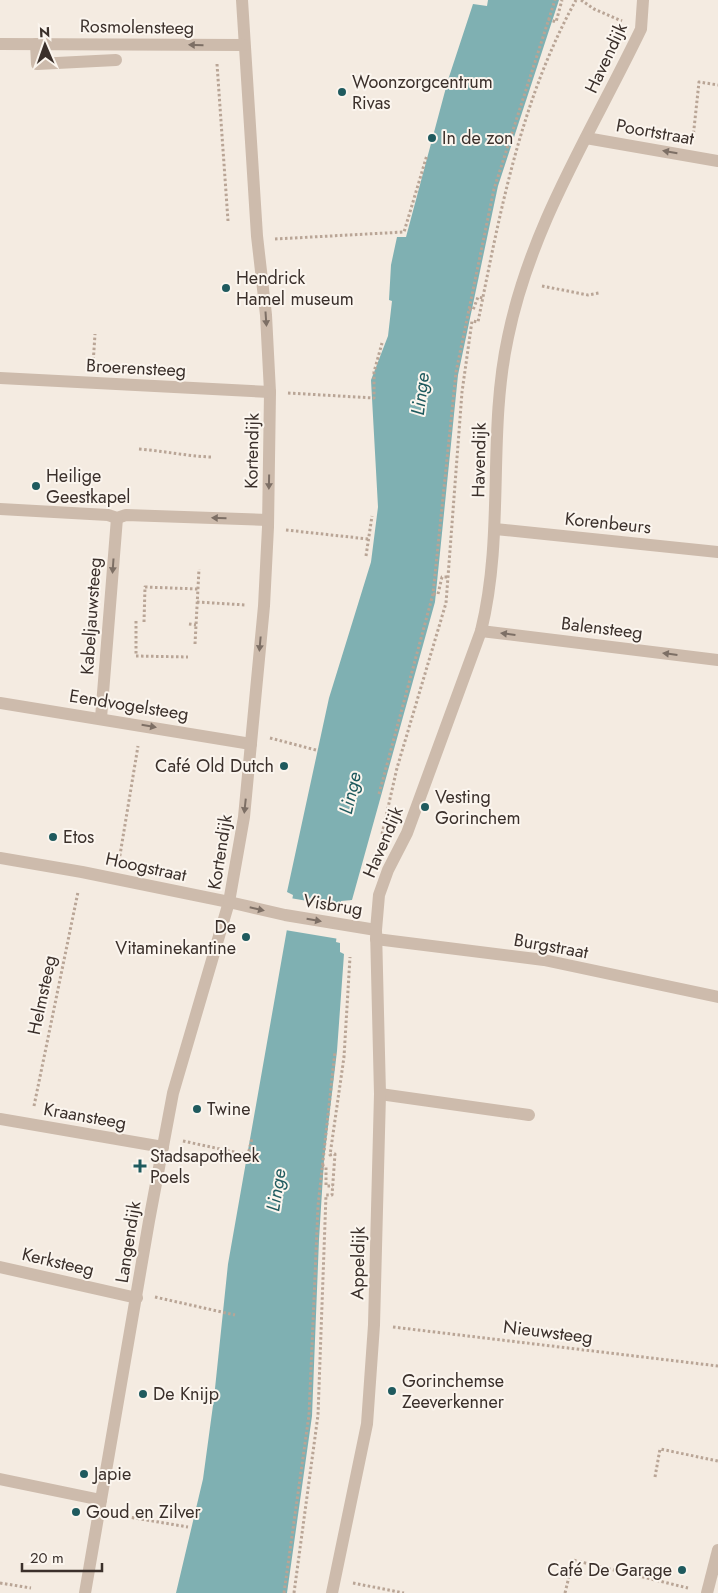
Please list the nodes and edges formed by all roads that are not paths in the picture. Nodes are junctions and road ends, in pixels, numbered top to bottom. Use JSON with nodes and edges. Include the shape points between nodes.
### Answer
{"nodes":[{"id":1,"x":242,"y":0,"type":"edge"},
{"id":2,"x":643,"y":0,"type":"edge"},
{"id":3,"x":0,"y":44,"type":"edge"},
{"id":4,"x":36,"y":44,"type":"junction"},
{"id":5,"x":244,"y":45,"type":"junction"},
{"id":6,"x":116,"y":60,"type":"dead end"},
{"id":7,"x":586,"y":138,"type":"junction"},
{"id":8,"x":718,"y":161,"type":"edge"},
{"id":9,"x":0,"y":378,"type":"edge"},
{"id":10,"x":270,"y":392,"type":"junction"},
{"id":11,"x":0,"y":508,"type":"edge"},
{"id":12,"x":117,"y":518,"type":"junction"},
{"id":13,"x":268,"y":523,"type":"junction"},
{"id":14,"x":495,"y":529,"type":"junction"},
{"id":15,"x":718,"y":552,"type":"edge"},
{"id":16,"x":481,"y":631,"type":"junction"},
{"id":17,"x":718,"y":660,"type":"edge"},
{"id":18,"x":0,"y":703,"type":"edge"},
{"id":19,"x":101,"y":718,"type":"junction"},
{"id":20,"x":252,"y":739,"type":"junction"},
{"id":21,"x":0,"y":858,"type":"edge"},
{"id":22,"x":229,"y":902,"type":"junction"},
{"id":23,"x":285,"y":915,"type":"joint"},
{"id":24,"x":376,"y":935,"type":"junction"},
{"id":25,"x":718,"y":997,"type":"edge"},
{"id":26,"x":380,"y":1094,"type":"junction"},
{"id":27,"x":529,"y":1115,"type":"dead end"},
{"id":28,"x":0,"y":1119,"type":"edge"},
{"id":29,"x":164,"y":1142,"type":"junction"},
{"id":30,"x":0,"y":1267,"type":"edge"},
{"id":31,"x":137,"y":1295,"type":"junction"},
{"id":32,"x":0,"y":1480,"type":"edge"},
{"id":33,"x":100,"y":1506,"type":"junction"},
{"id":34,"x":718,"y":1550,"type":"edge"},
{"id":35,"x":702,"y":1592,"type":"edge"},
{"id":36,"x":85,"y":1593,"type":"edge"},
{"id":37,"x":332,"y":1593,"type":"edge"}],
"edges":[{"from":1,"to":5,"type":"street","name":"Kortendijk"},
{"from":2,"to":7,"type":"street","name":"Havendijk","via":[[641,29]]},
{"from":3,"to":4,"type":"street","name":"Rosmolensteeg"},
{"from":5,"to":4,"type":"street","name":"Rosmolensteeg","one_way":true},
{"from":4,"to":6,"type":"street","via":[[37,64]]},
{"from":5,"to":10,"type":"street","name":"Kortendijk","one_way":true},
{"from":8,"to":7,"type":"street","name":"Poortstraat","one_way":true},
{"from":7,"to":14,"type":"street","name":"Havendijk","via":[[547,213],[521,282],[498,399]]},
{"from":9,"to":10,"type":"street","name":"Broerensteeg"},
{"from":10,"to":13,"type":"street","name":"Kortendijk","one_way":true},
{"from":11,"to":12,"type":"street"},
{"from":13,"to":12,"type":"street","one_way":true,"via":[[126,515]]},
{"from":12,"to":19,"type":"street","name":"Kabeljauwsteeg","one_way":true},
{"from":13,"to":20,"type":"street","name":"Kortendijk","one_way":true},
{"from":14,"to":15,"type":"street","name":"Korenbeurs"},
{"from":14,"to":16,"type":"street","name":"Havendijk","via":[[492,576]]},
{"from":17,"to":16,"type":"street","name":"Balensteeg","one_way":true},
{"from":16,"to":24,"type":"street","name":"Havendijk","via":[[407,833],[383,882]]},
{"from":18,"to":19,"type":"street","name":"Eendvogelsteeg"},
{"from":19,"to":20,"type":"street","name":"Eendvogelsteeg","one_way":true},
{"from":20,"to":22,"type":"street","name":"Kortendijk","one_way":true,"via":[[244,818]]},
{"from":21,"to":22,"type":"street","name":"Hoogstraat"},
{"from":22,"to":23,"type":"street","name":"Hoogstraat","one_way":true},
{"from":22,"to":29,"type":"street","name":"Langendijk","via":[[174,1093]]},
{"from":23,"to":24,"type":"street","name":"Visbrug","one_way":true},
{"from":24,"to":25,"type":"street","name":"Burgstraat","via":[[544,960]]},
{"from":24,"to":26,"type":"street","name":"Appeldijk"},
{"from":26,"to":27,"type":"street"},
{"from":26,"to":37,"type":"street","name":"Appeldijk","via":[[374,1325],[367,1424]]},
{"from":28,"to":29,"type":"street","name":"Kraansteeg"},
{"from":29,"to":31,"type":"street","name":"Langendijk"},
{"from":30,"to":31,"type":"street","name":"Kerksteeg"},
{"from":31,"to":33,"type":"street","name":"Langendijk"},
{"from":32,"to":33,"type":"street"},
{"from":33,"to":36,"type":"street","name":"Langendijk"},
{"from":34,"to":35,"type":"street"}]}
